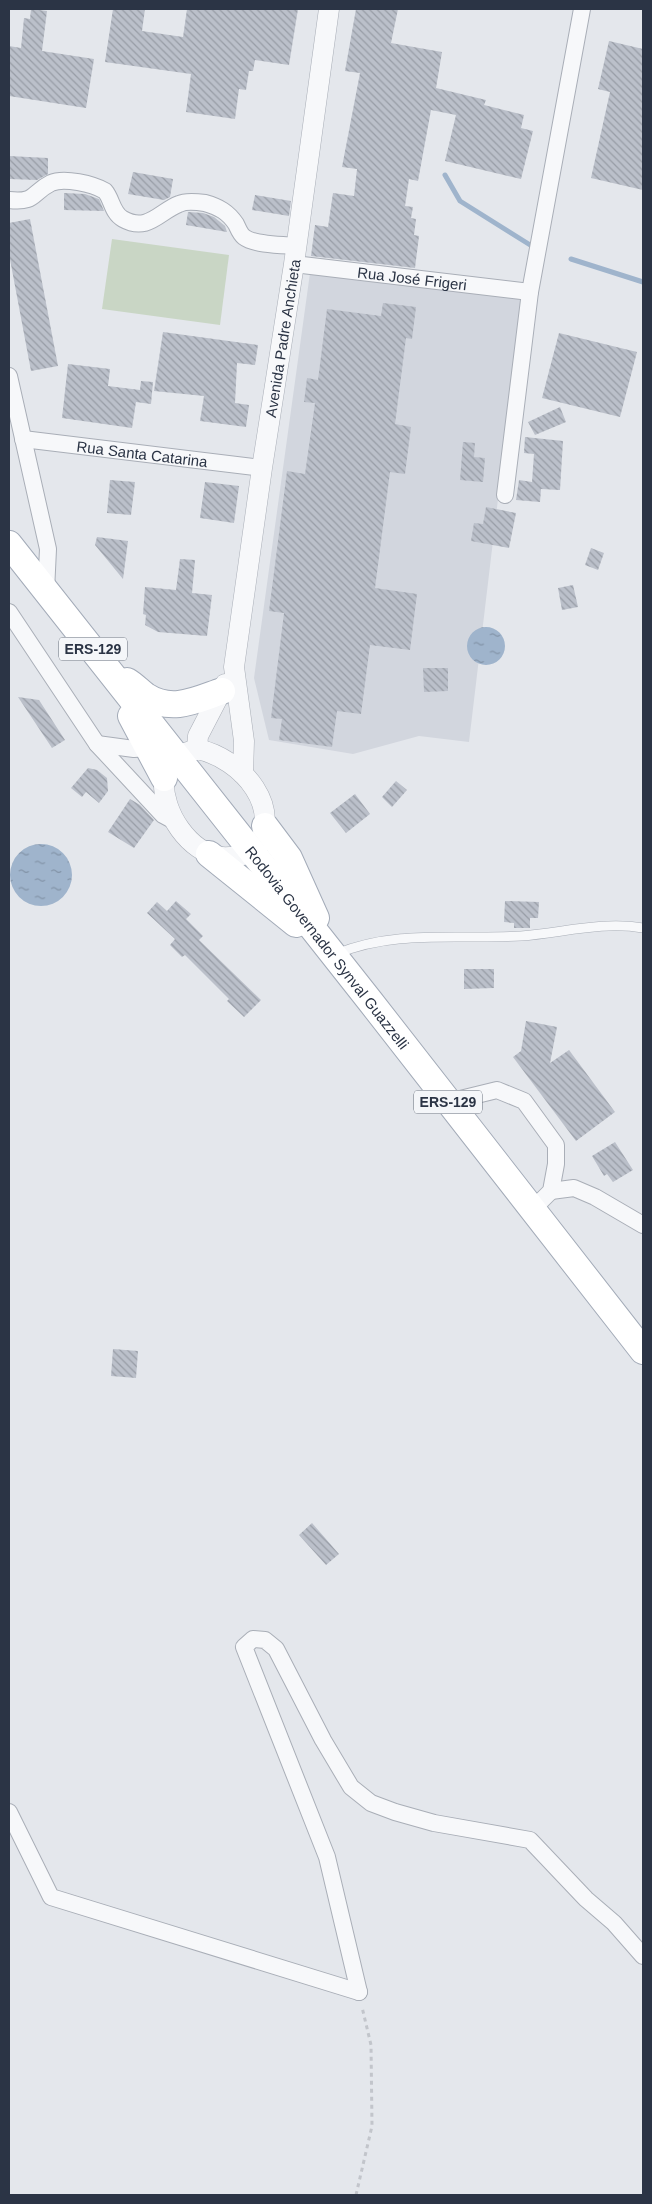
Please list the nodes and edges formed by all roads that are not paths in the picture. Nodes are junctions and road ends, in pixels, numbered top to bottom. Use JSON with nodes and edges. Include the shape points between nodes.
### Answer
{"nodes":[{"id":1,"x":329,"y":9,"type":"edge"},
{"id":2,"x":582,"y":9,"type":"edge"},
{"id":3,"x":9,"y":200,"type":"edge"},
{"id":4,"x":295,"y":255,"type":"junction"},
{"id":5,"x":530,"y":292,"type":"junction"},
{"id":6,"x":9,"y":376,"type":"edge"},
{"id":7,"x":23,"y":439,"type":"junction"},
{"id":8,"x":262,"y":468,"type":"junction"},
{"id":9,"x":505,"y":495,"type":"dead end"},
{"id":10,"x":9,"y":544,"type":"edge"},
{"id":11,"x":46,"y":591,"type":"junction"},
{"id":12,"x":9,"y":612,"type":"edge"},
{"id":13,"x":234,"y":667,"type":"junction"},
{"id":14,"x":114,"y":676,"type":"junction"},
{"id":15,"x":222,"y":691,"type":"junction"},
{"id":16,"x":97,"y":744,"type":"junction"},
{"id":17,"x":146,"y":748,"type":"junction"},
{"id":18,"x":179,"y":761,"type":"junction"},
{"id":19,"x":243,"y":774,"type":"junction"},
{"id":20,"x":176,"y":822,"type":"junction"},
{"id":21,"x":265,"y":826,"type":"junction"},
{"id":22,"x":253,"y":853,"type":"junction"},
{"id":23,"x":208,"y":854,"type":"junction"},
{"id":24,"x":643,"y":928,"type":"edge"},
{"id":25,"x":334,"y":955,"type":"junction"},
{"id":26,"x":448,"y":1102,"type":"junction"},
{"id":27,"x":551,"y":1191,"type":"junction"},
{"id":28,"x":532,"y":1210,"type":"junction"},
{"id":29,"x":643,"y":1224,"type":"edge"},
{"id":30,"x":638,"y":1340,"type":"edge"},
{"id":31,"x":9,"y":1812,"type":"edge"},
{"id":32,"x":643,"y":1956,"type":"edge"}],
"edges":[{"from":1,"to":4,"type":"street","name":"Avenida Padre Anchieta"},
{"from":2,"to":5,"type":"street"},
{"from":3,"to":4,"type":"street","name":"Rua José Frigeri","via":[[28,200],[51,183],[76,182],[105,191],[123,219],[135,222],[159,218],[181,203],[203,203],[230,215],[243,236],[250,240]]},
{"from":4,"to":5,"type":"street","name":"Rua José Frigeri"},
{"from":4,"to":8,"type":"street","name":"Avenida Padre Anchieta"},
{"from":5,"to":9,"type":"street"},
{"from":6,"to":7,"type":"street"},
{"from":7,"to":8,"type":"street","name":"Rua Santa Catarina"},
{"from":7,"to":11,"type":"street","via":[[48,549]]},
{"from":8,"to":13,"type":"street","name":"Avenida Padre Anchieta"},
{"from":10,"to":11,"type":"main road","name":"Rodovia Governador Synval Guazzelli","number":"ERS-129"},
{"from":11,"to":14,"type":"main road","name":"Rodovia Governador Synval Guazzelli","number":"ERS-129"},
{"from":12,"to":16,"type":"street"},
{"from":13,"to":15,"type":"street","name":"Avenida Padre Anchieta"},
{"from":13,"to":19,"type":"street","name":"Avenida Padre Anchieta","via":[[244,741]]},
{"from":14,"to":15,"type":"main road","via":[[166,704],[179,705]]},
{"from":14,"to":17,"type":"main road"},
{"from":14,"to":18,"type":"main road","name":"Rodovia Governador Synval Guazzelli","number":"ERS-129"},
{"from":15,"to":18,"type":"street","name":"Avenida Padre Anchieta","via":[[198,736]]},
{"from":16,"to":17,"type":"street"},
{"from":16,"to":20,"type":"street","via":[[163,815]]},
{"from":17,"to":18,"type":"main road"},
{"from":18,"to":19,"type":"street","via":[[213,752]]},
{"from":18,"to":20,"type":"street","via":[[164,795]]},
{"from":18,"to":22,"type":"main road","name":"Rodovia Governador Synval Guazzelli","number":"ERS-129"},
{"from":19,"to":21,"type":"street","via":[[262,802]]},
{"from":20,"to":23,"type":"street","via":[[194,844]]},
{"from":21,"to":22,"type":"street","via":[[262,842]]},
{"from":21,"to":25,"type":"main road","via":[[289,858]]},
{"from":22,"to":23,"type":"street","via":[[223,857]]},
{"from":22,"to":25,"type":"main road","name":"Rodovia Governador Synval Guazzelli","number":"ERS-129"},
{"from":23,"to":25,"type":"main road"},
{"from":24,"to":25,"type":"lane","via":[[581,928],[521,936],[396,938],[357,945]]},
{"from":25,"to":26,"type":"main road","name":"Rodovia Governador Synval Guazzelli","number":"ERS-129"},
{"from":26,"to":27,"type":"street","via":[[497,1090],[524,1101],[556,1145]]},
{"from":26,"to":28,"type":"main road","name":"Rodovia Governador Synval Guazzelli","number":"ERS-129"},
{"from":27,"to":28,"type":"street"},
{"from":27,"to":29,"type":"street","via":[[574,1188]]},
{"from":28,"to":30,"type":"main road","name":"Rodovia Governador Synval Guazzelli","number":"ERS-129"},
{"from":31,"to":32,"type":"street","via":[[51,1897],[358,1992],[327,1857],[244,1647],[254,1639],[265,1640],[276,1649],[322,1740],[351,1787],[371,1803],[434,1823],[530,1840]]}]}
